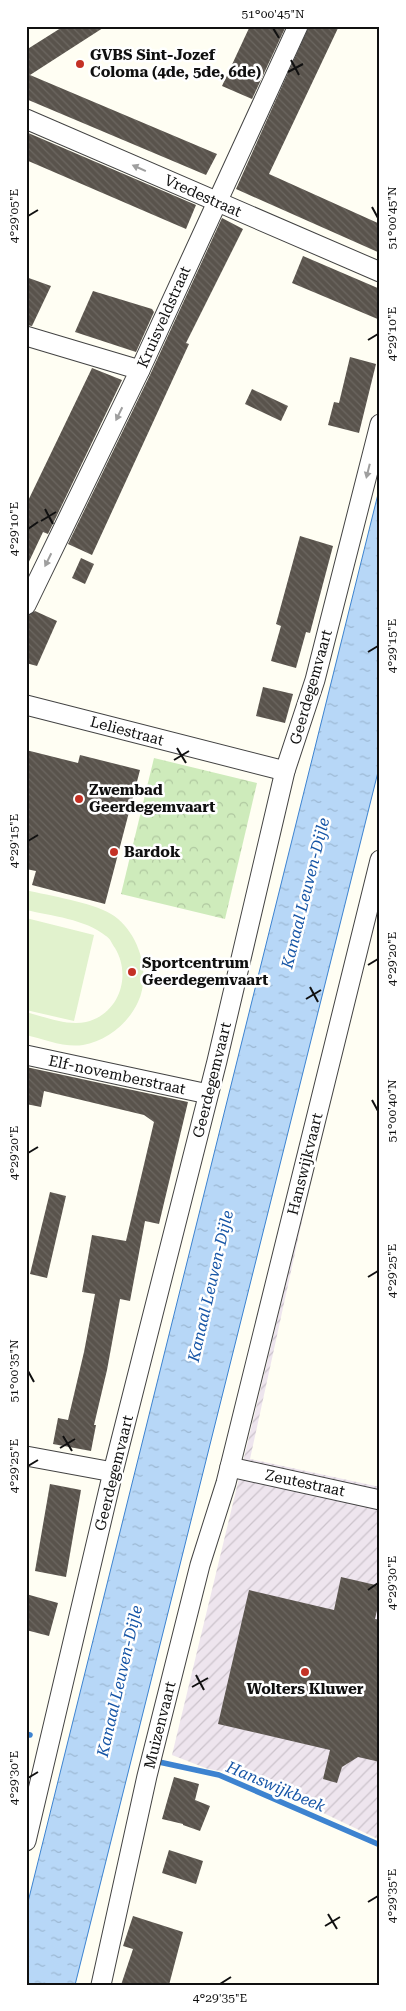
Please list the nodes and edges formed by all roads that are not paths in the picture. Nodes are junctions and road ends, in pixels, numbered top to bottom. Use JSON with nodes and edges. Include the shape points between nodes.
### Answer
{"nodes":[{"id":1,"x":298,"y":26,"type":"edge"},
{"id":2,"x":26,"y":119,"type":"edge"},
{"id":3,"x":216,"y":202,"type":"junction"},
{"id":4,"x":380,"y":272,"type":"edge"},
{"id":5,"x":26,"y":336,"type":"edge"},
{"id":6,"x":140,"y":370,"type":"junction"},
{"id":7,"x":380,"y":424,"type":"edge"},
{"id":8,"x":26,"y":605,"type":"edge"},
{"id":9,"x":26,"y":704,"type":"edge"},
{"id":10,"x":286,"y":771,"type":"junction"},
{"id":11,"x":380,"y":860,"type":"edge"},
{"id":12,"x":26,"y":1055,"type":"edge"},
{"id":13,"x":208,"y":1094,"type":"junction"},
{"id":14,"x":26,"y":1456,"type":"edge"},
{"id":15,"x":230,"y":1467,"type":"junction"},
{"id":16,"x":114,"y":1472,"type":"junction"},
{"id":17,"x":380,"y":1500,"type":"edge"},
{"id":18,"x":26,"y":1841,"type":"edge"},
{"id":19,"x":101,"y":1985,"type":"edge"}],
"edges":[{"from":1,"to":3,"type":"street","name":"Kruisveldstraat"},
{"from":3,"to":2,"type":"street","name":"Vredestraat","one_way":true},
{"from":3,"to":4,"type":"street","name":"Vredestraat"},
{"from":3,"to":6,"type":"street","name":"Kruisveldstraat"},
{"from":5,"to":6,"type":"street"},
{"from":6,"to":8,"type":"street","name":"Kruisveldstraat","one_way":true},
{"from":7,"to":10,"type":"street","name":"Geerdegemvaart","one_way":true,"via":[[315,680]]},
{"from":9,"to":10,"type":"street","name":"Leliestraat"},
{"from":10,"to":13,"type":"street","name":"Geerdegemvaart"},
{"from":11,"to":15,"type":"street","name":"Hanswijkvaart"},
{"from":12,"to":13,"type":"street","name":"Elf-novemberstraat"},
{"from":13,"to":16,"type":"street","name":"Geerdegemvaart"},
{"from":14,"to":16,"type":"street"},
{"from":15,"to":17,"type":"street","name":"Zeutestraat"},
{"from":15,"to":19,"type":"street","name":"Muizenvaart","via":[[200,1565],[147,1776]]},
{"from":16,"to":18,"type":"street","name":"Geerdegemvaart"}]}
